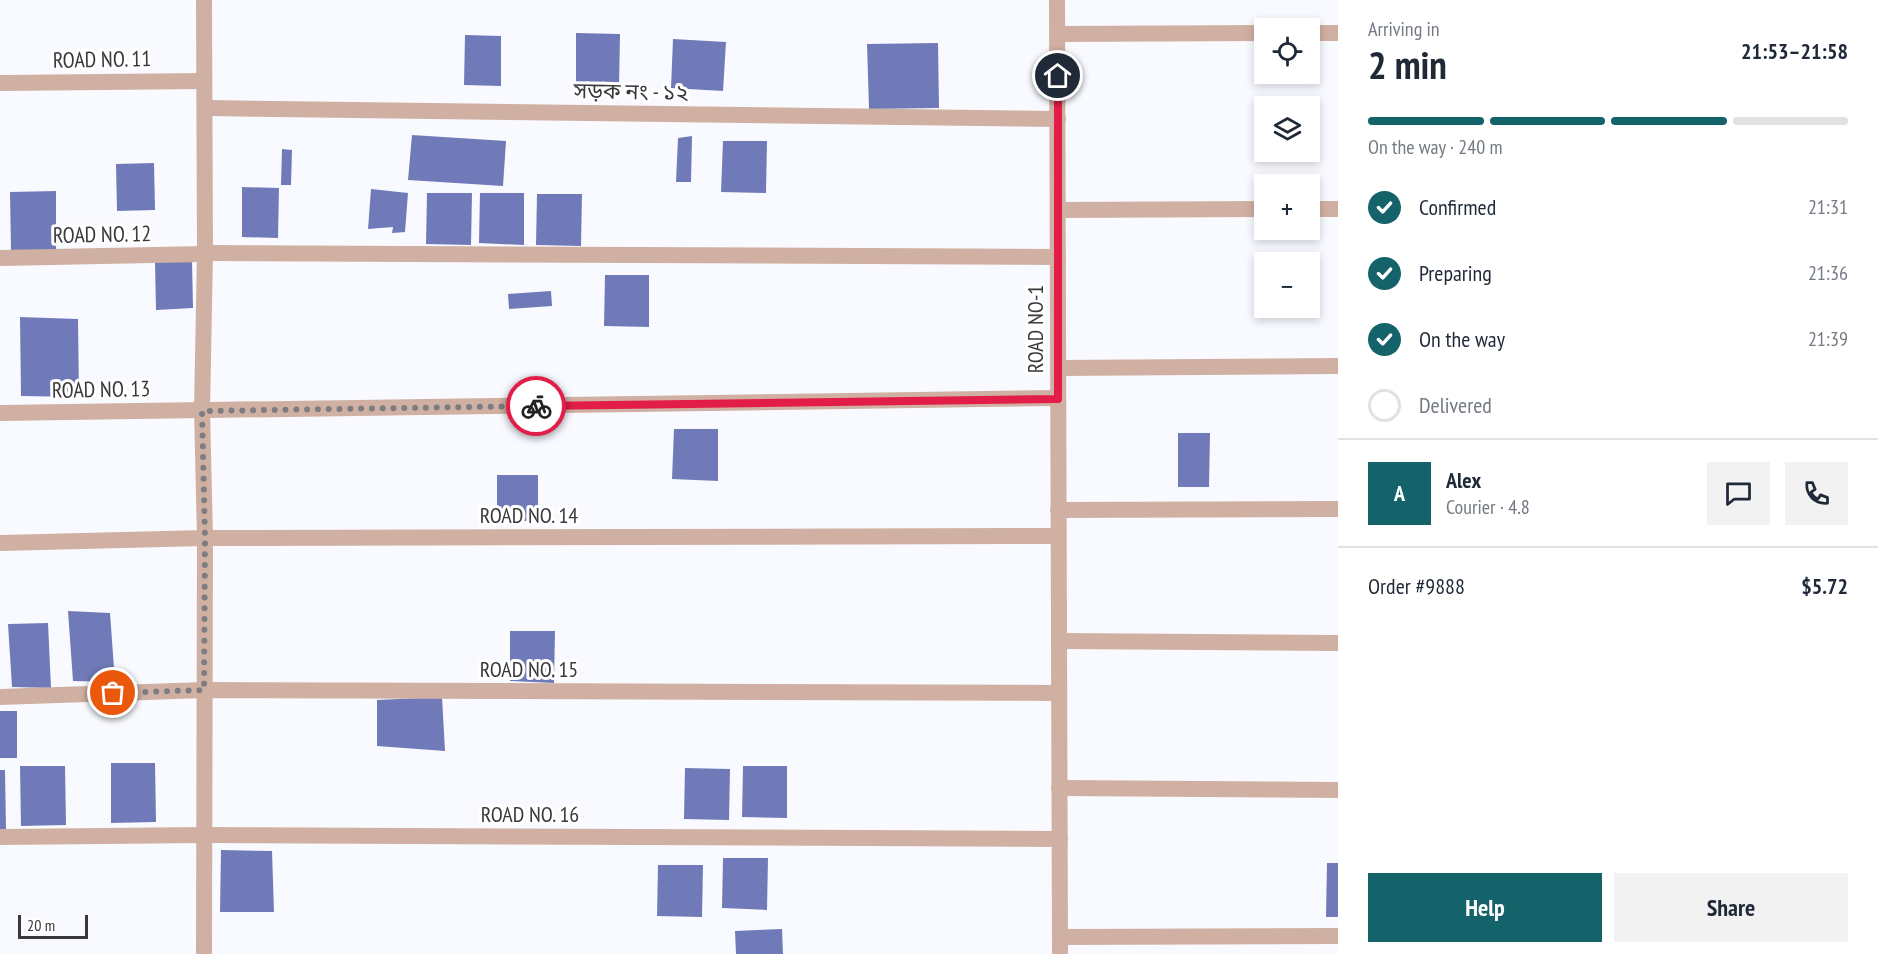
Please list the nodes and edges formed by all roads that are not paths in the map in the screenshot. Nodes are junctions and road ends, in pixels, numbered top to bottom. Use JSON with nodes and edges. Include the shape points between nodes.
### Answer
{"nodes":[{"id":1,"x":204,"y":0,"type":"edge"},
{"id":2,"x":1058,"y":0,"type":"edge"},
{"id":3,"x":1254,"y":33,"type":"edge"},
{"id":4,"x":1320,"y":33,"type":"edge"},
{"id":5,"x":1338,"y":33,"type":"edge"},
{"id":6,"x":1058,"y":34,"type":"junction"},
{"id":7,"x":204,"y":81,"type":"junction"},
{"id":8,"x":0,"y":83,"type":"edge"},
{"id":9,"x":205,"y":108,"type":"junction"},
{"id":10,"x":1058,"y":119,"type":"junction"},
{"id":11,"x":1254,"y":209,"type":"edge"},
{"id":12,"x":1320,"y":209,"type":"edge"},
{"id":13,"x":1338,"y":209,"type":"edge"},
{"id":14,"x":1058,"y":210,"type":"junction"},
{"id":15,"x":205,"y":254,"type":"junction"},
{"id":16,"x":1058,"y":257,"type":"junction"},
{"id":17,"x":0,"y":258,"type":"edge"},
{"id":18,"x":1338,"y":366,"type":"edge"},
{"id":19,"x":1058,"y":368,"type":"junction"},
{"id":20,"x":1058,"y":399,"type":"junction"},
{"id":21,"x":202,"y":411,"type":"junction"},
{"id":22,"x":0,"y":413,"type":"edge"},
{"id":23,"x":1338,"y":509,"type":"edge"},
{"id":24,"x":1058,"y":510,"type":"junction"},
{"id":25,"x":1058,"y":536,"type":"junction"},
{"id":26,"x":205,"y":538,"type":"junction"},
{"id":27,"x":0,"y":543,"type":"edge"},
{"id":28,"x":1059,"y":641,"type":"junction"},
{"id":29,"x":1338,"y":643,"type":"edge"},
{"id":30,"x":204,"y":690,"type":"junction"},
{"id":31,"x":1059,"y":693,"type":"junction"},
{"id":32,"x":0,"y":697,"type":"edge"},
{"id":33,"x":1059,"y":788,"type":"junction"},
{"id":34,"x":1338,"y":790,"type":"edge"},
{"id":35,"x":204,"y":835,"type":"junction"},
{"id":36,"x":0,"y":837,"type":"edge"},
{"id":37,"x":1059,"y":839,"type":"junction"},
{"id":38,"x":1338,"y":936,"type":"edge"},
{"id":39,"x":1060,"y":937,"type":"junction"},
{"id":40,"x":204,"y":954,"type":"edge"},
{"id":41,"x":1060,"y":954,"type":"edge"}],
"edges":[{"from":1,"to":7,"type":"street"},
{"from":2,"to":6,"type":"street","name":"ROAD NO-1"},
{"from":3,"to":6,"type":"street"},
{"from":4,"to":5,"type":"street"},
{"from":6,"to":10,"type":"street","name":"ROAD NO-1"},
{"from":7,"to":8,"type":"street","name":"ROAD NO. 11"},
{"from":7,"to":9,"type":"street"},
{"from":9,"to":10,"type":"street","name":"সড়ক নং - ১২"},
{"from":9,"to":15,"type":"street"},
{"from":10,"to":14,"type":"street","name":"ROAD NO-1"},
{"from":11,"to":14,"type":"street"},
{"from":12,"to":13,"type":"street"},
{"from":14,"to":16,"type":"street","name":"ROAD NO-1"},
{"from":15,"to":16,"type":"street","name":"ROAD NO. 12"},
{"from":15,"to":17,"type":"street","name":"ROAD NO. 12"},
{"from":15,"to":21,"type":"street"},
{"from":16,"to":19,"type":"street","name":"ROAD NO-1"},
{"from":18,"to":19,"type":"street"},
{"from":19,"to":20,"type":"street","name":"ROAD NO-1"},
{"from":20,"to":21,"type":"street","name":"ROAD NO. 13"},
{"from":20,"to":24,"type":"street","name":"ROAD NO-1"},
{"from":21,"to":22,"type":"street","name":"ROAD NO. 13"},
{"from":21,"to":26,"type":"street"},
{"from":23,"to":24,"type":"street"},
{"from":24,"to":25,"type":"street","name":"ROAD NO-1"},
{"from":25,"to":26,"type":"street","name":"ROAD NO. 14"},
{"from":25,"to":28,"type":"street","name":"ROAD NO-1"},
{"from":26,"to":27,"type":"street","name":"ROAD NO. 14"},
{"from":26,"to":30,"type":"street"},
{"from":28,"to":29,"type":"street"},
{"from":28,"to":31,"type":"street","name":"ROAD NO-1"},
{"from":30,"to":31,"type":"street","name":"ROAD NO. 15"},
{"from":30,"to":32,"type":"street","name":"ROAD NO. 15"},
{"from":30,"to":35,"type":"street"},
{"from":31,"to":33,"type":"street","name":"ROAD NO-1"},
{"from":33,"to":34,"type":"street"},
{"from":33,"to":37,"type":"street","name":"ROAD NO-1"},
{"from":35,"to":36,"type":"street","name":"ROAD NO. 16"},
{"from":35,"to":37,"type":"street","name":"ROAD NO. 16"},
{"from":35,"to":40,"type":"street"},
{"from":37,"to":39,"type":"street","name":"ROAD NO-1"},
{"from":38,"to":39,"type":"street"},
{"from":39,"to":41,"type":"street","name":"ROAD NO-1"}]}
